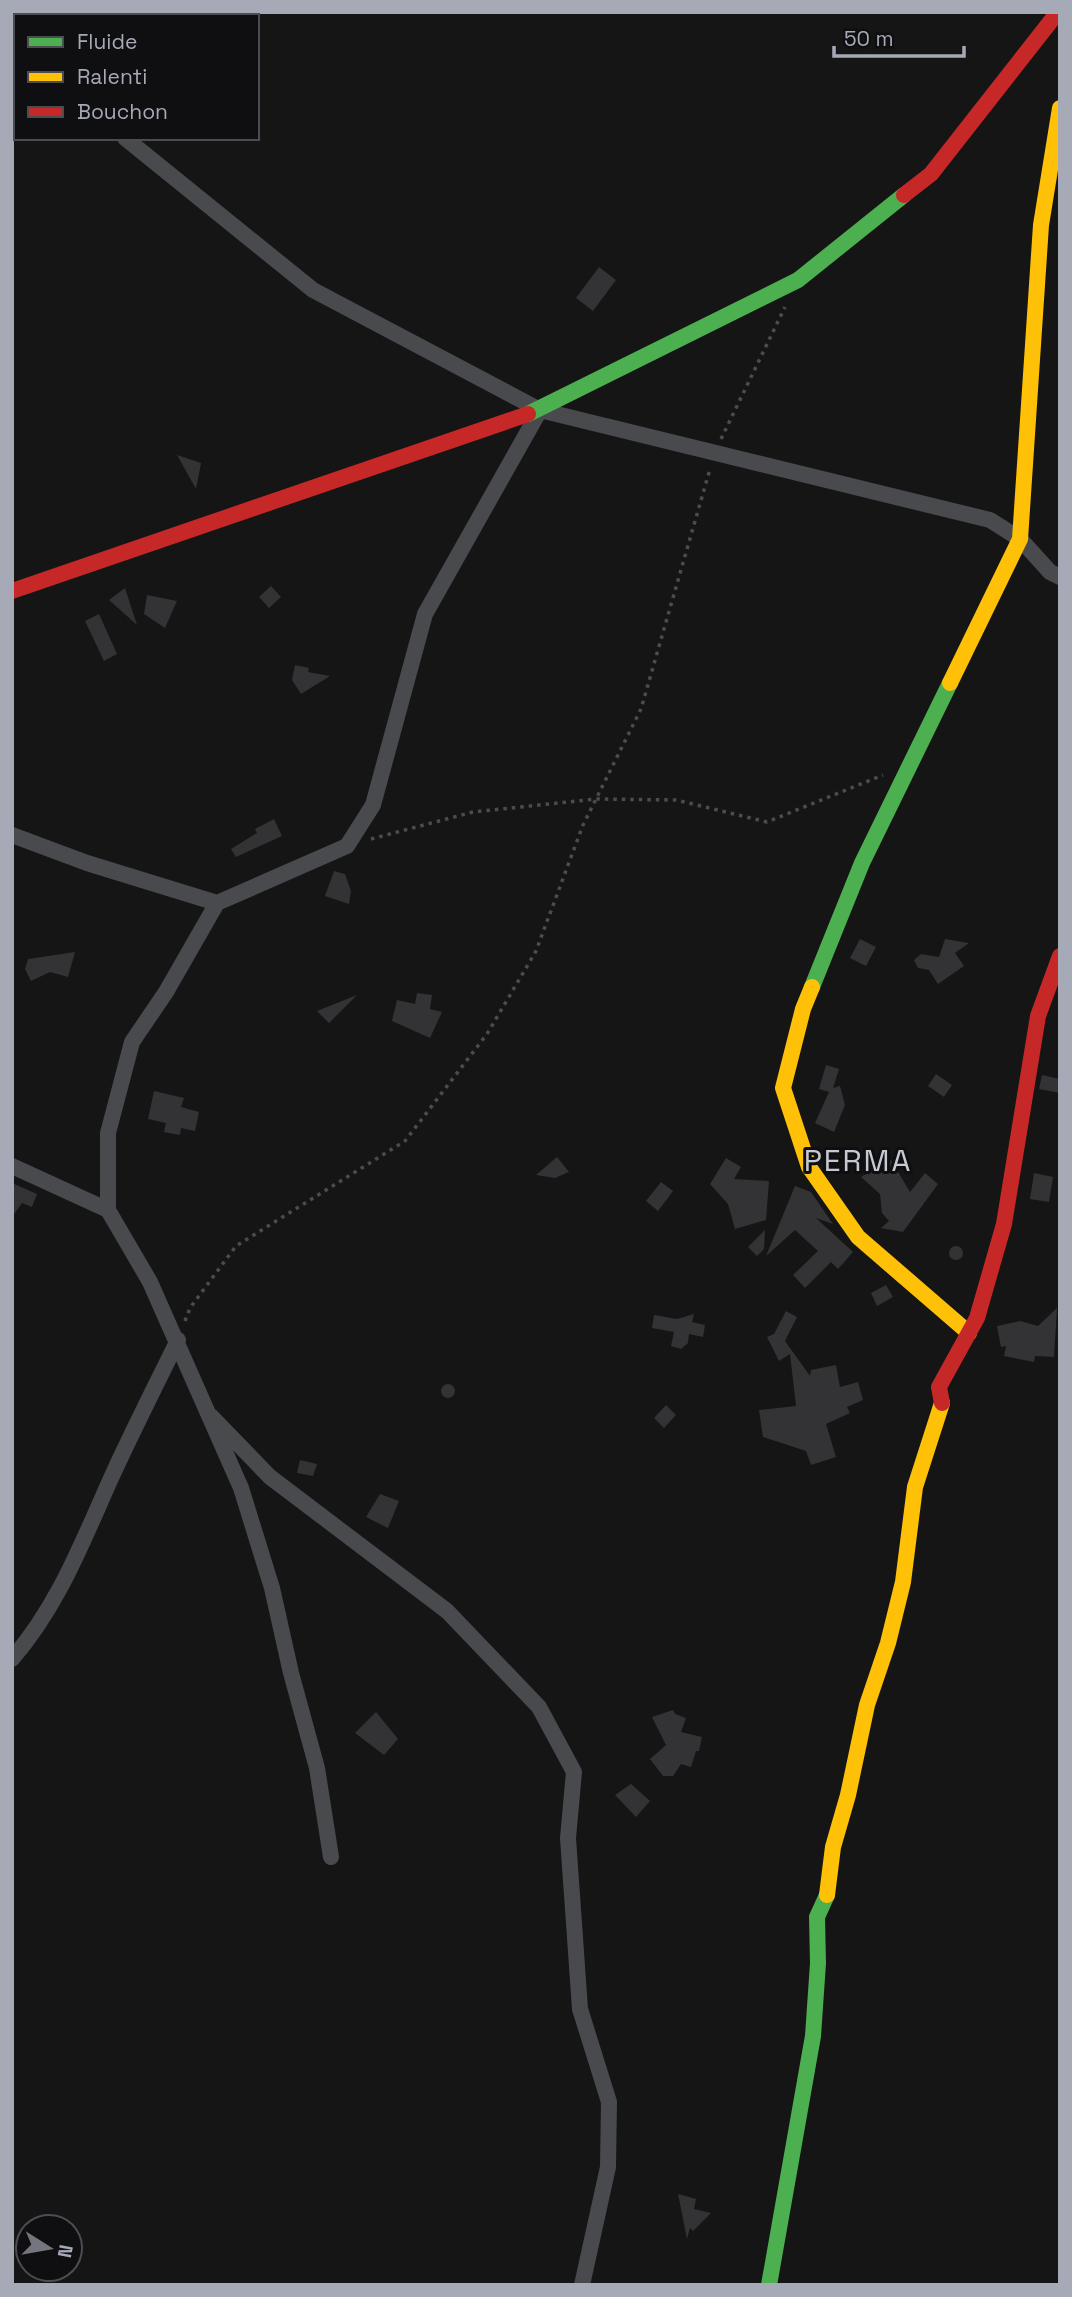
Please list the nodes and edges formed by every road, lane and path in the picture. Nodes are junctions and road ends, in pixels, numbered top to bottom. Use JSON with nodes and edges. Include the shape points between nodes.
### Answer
{"nodes":[{"id":1,"x":1058,"y":12,"type":"edge"},
{"id":2,"x":1060,"y":108,"type":"edge"},
{"id":3,"x":127,"y":140,"type":"edge"},
{"id":4,"x":786,"y":304,"type":"dead end"},
{"id":5,"x":540,"y":410,"type":"junction"},
{"id":6,"x":715,"y":452,"type":"junction"},
{"id":7,"x":1020,"y":538,"type":"junction"},
{"id":8,"x":1055,"y":574,"type":"edge"},
{"id":9,"x":12,"y":592,"type":"edge"},
{"id":10,"x":1060,"y":592,"type":"edge"},
{"id":11,"x":911,"y":764,"type":"junction"},
{"id":12,"x":596,"y":799,"type":"junction"},
{"id":13,"x":12,"y":835,"type":"edge"},
{"id":14,"x":347,"y":846,"type":"junction"},
{"id":15,"x":217,"y":903,"type":"junction"},
{"id":16,"x":1060,"y":956,"type":"edge"},
{"id":17,"x":12,"y":1166,"type":"edge"},
{"id":18,"x":108,"y":1210,"type":"junction"},
{"id":19,"x":969,"y":1333,"type":"junction"},
{"id":20,"x":177,"y":1340,"type":"junction"},
{"id":21,"x":211,"y":1416,"type":"junction"},
{"id":22,"x":12,"y":1659,"type":"edge"},
{"id":23,"x":331,"y":1857,"type":"dead end"},
{"id":24,"x":582,"y":2285,"type":"edge"},
{"id":25,"x":769,"y":2285,"type":"edge"}],
"edges":[{"from":1,"to":5,"type":"street","via":[[931,174],[798,280]]},
{"from":2,"to":7,"type":"street","via":[[1041,225]]},
{"from":3,"to":5,"type":"street","via":[[313,290]]},
{"from":4,"to":6,"type":"path"},
{"from":5,"to":6,"type":"street"},
{"from":5,"to":9,"type":"street"},
{"from":5,"to":14,"type":"street","via":[[425,614],[373,805]]},
{"from":6,"to":7,"type":"street","via":[[990,520]]},
{"from":6,"to":12,"type":"path","via":[[640,709]]},
{"from":7,"to":8,"type":"street"},
{"from":7,"to":11,"type":"street"},
{"from":8,"to":10,"type":"street"},
{"from":11,"to":12,"type":"path","via":[[766,822],[676,800]]},
{"from":11,"to":19,"type":"street","via":[[862,863],[803,1009],[783,1088],[809,1167],[858,1237]]},
{"from":12,"to":14,"type":"path","via":[[473,812]]},
{"from":12,"to":20,"type":"path","via":[[536,951],[487,1034],[405,1141],[236,1246],[190,1308]]},
{"from":13,"to":15,"type":"street"},
{"from":14,"to":15,"type":"street"},
{"from":15,"to":18,"type":"street","via":[[132,1042],[108,1133]]},
{"from":16,"to":19,"type":"street","via":[[1038,1016],[1004,1224]]},
{"from":17,"to":18,"type":"street"},
{"from":18,"to":20,"type":"street"},
{"from":19,"to":25,"type":"street","via":[[939,1387],[943,1400],[915,1487],[903,1582],[867,1705],[827,1898],[817,1917],[813,2036]]},
{"from":20,"to":21,"type":"street"},
{"from":20,"to":22,"type":"street","via":[[111,1477],[80,1554],[33,1635]]},
{"from":21,"to":23,"type":"street","via":[[242,1488],[272,1588],[317,1768]]},
{"from":21,"to":24,"type":"street","via":[[270,1477],[447,1611],[539,1707],[574,1772],[568,1838],[580,2009],[609,2102],[608,2168]]}]}
